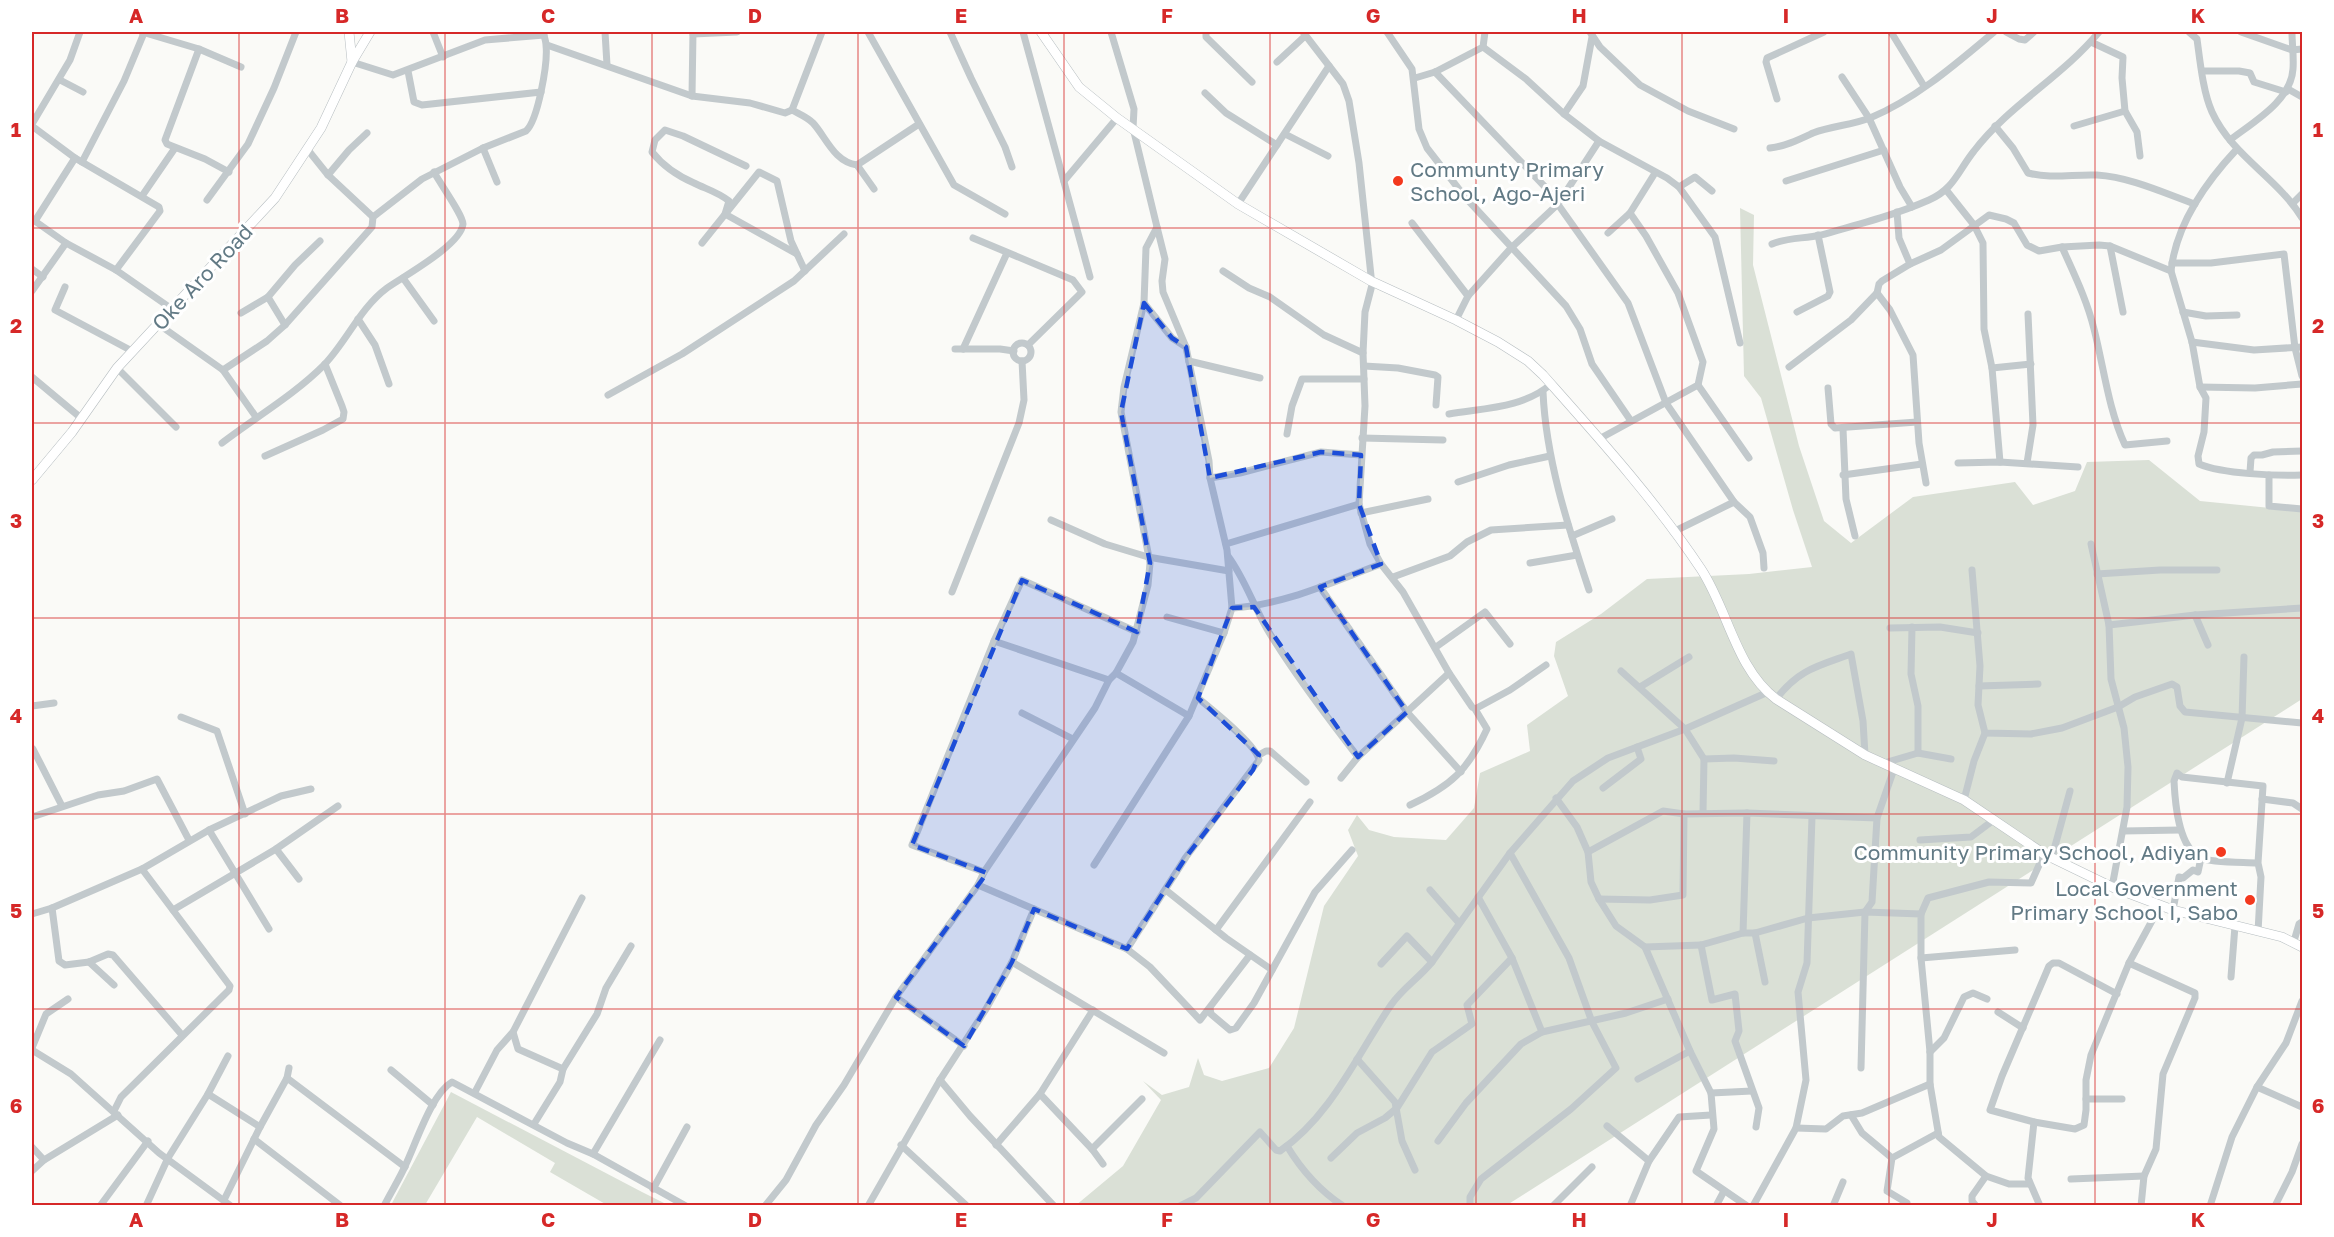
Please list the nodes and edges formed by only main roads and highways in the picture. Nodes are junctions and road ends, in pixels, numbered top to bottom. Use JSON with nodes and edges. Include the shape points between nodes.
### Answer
{"nodes":[{"id":1,"x":349,"y":32,"type":"edge"},
{"id":2,"x":370,"y":32,"type":"edge"},
{"id":3,"x":1041,"y":32,"type":"edge"},
{"id":4,"x":352,"y":62,"type":"junction"},
{"id":5,"x":32,"y":480,"type":"edge"},
{"id":6,"x":2302,"y":947,"type":"edge"}],
"edges":[{"from":1,"to":4,"type":"main road","name":"Oke Aro Road"},
{"from":2,"to":4,"type":"main road","name":"Oke Aro Road"},
{"from":3,"to":6,"type":"main road","via":[[1075,82],[1117,118],[1238,204],[1371,281],[1456,320],[1528,361],[1653,501],[1704,573],[1751,671],[1776,699],[1865,755],[1964,800],[2048,856],[2112,887],[2173,910],[2271,933]]},
{"from":4,"to":5,"type":"main road","name":"Oke Aro Road","via":[[308,150],[283,187],[117,368]]}]}
